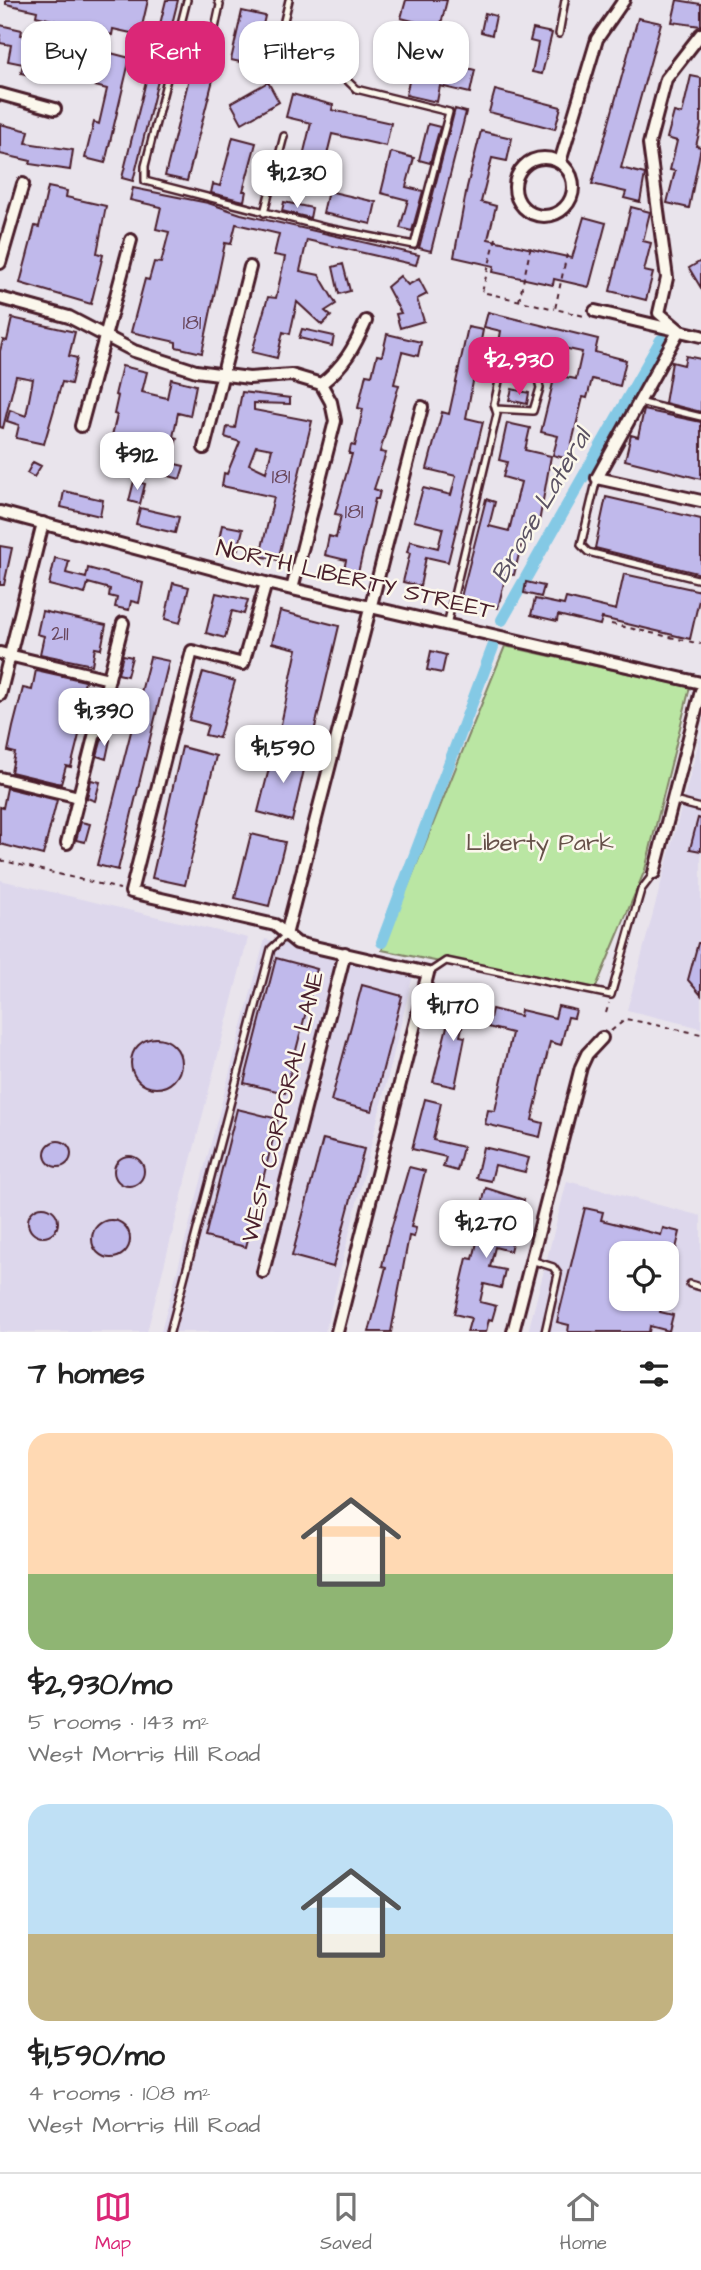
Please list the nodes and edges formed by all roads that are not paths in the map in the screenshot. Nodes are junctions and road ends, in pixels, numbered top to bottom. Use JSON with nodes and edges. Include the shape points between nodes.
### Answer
{"nodes":[{"id":1,"x":187,"y":0,"type":"edge"},
{"id":2,"x":218,"y":0,"type":"edge"},
{"id":3,"x":289,"y":0,"type":"edge"},
{"id":4,"x":565,"y":0,"type":"edge"},
{"id":5,"x":624,"y":0,"type":"edge"},
{"id":6,"x":217,"y":21,"type":"edge"},
{"id":7,"x":559,"y":34,"type":"dead end"},
{"id":8,"x":701,"y":34,"type":"edge"},
{"id":9,"x":0,"y":94,"type":"edge"},
{"id":10,"x":55,"y":109,"type":"dead end"},
{"id":11,"x":284,"y":136,"type":"dead end"},
{"id":12,"x":561,"y":162,"type":"junction"},
{"id":13,"x":23,"y":184,"type":"dead end"},
{"id":14,"x":264,"y":213,"type":"junction"},
{"id":15,"x":131,"y":240,"type":"dead end"},
{"id":16,"x":0,"y":264,"type":"edge"},
{"id":17,"x":250,"y":267,"type":"dead end"},
{"id":18,"x":0,"y":298,"type":"edge"},
{"id":19,"x":590,"y":314,"type":"road end"},
{"id":20,"x":366,"y":321,"type":"dead end"},
{"id":21,"x":679,"y":330,"type":"junction"},
{"id":22,"x":105,"y":335,"type":"junction"},
{"id":23,"x":701,"y":336,"type":"edge"},
{"id":24,"x":223,"y":376,"type":"junction"},
{"id":25,"x":321,"y":384,"type":"junction"},
{"id":26,"x":639,"y":402,"type":"junction"},
{"id":27,"x":422,"y":407,"type":"dead end"},
{"id":28,"x":496,"y":409,"type":"junction"},
{"id":29,"x":701,"y":417,"type":"edge"},
{"id":30,"x":81,"y":426,"type":"dead end"},
{"id":31,"x":204,"y":448,"type":"dead end"},
{"id":32,"x":597,"y":478,"type":"junction"},
{"id":33,"x":701,"y":501,"type":"edge"},
{"id":34,"x":0,"y":512,"type":"edge"},
{"id":35,"x":43,"y":523,"type":"junction"},
{"id":36,"x":701,"y":580,"type":"edge"},
{"id":37,"x":266,"y":583,"type":"junction"},
{"id":38,"x":292,"y":589,"type":"junction"},
{"id":39,"x":369,"y":607,"type":"junction"},
{"id":40,"x":123,"y":623,"type":"dead end"},
{"id":41,"x":447,"y":625,"type":"junction"},
{"id":42,"x":5,"y":654,"type":"edge"},
{"id":43,"x":108,"y":680,"type":"junction"},
{"id":44,"x":701,"y":683,"type":"edge"},
{"id":45,"x":701,"y":691,"type":"edge"},
{"id":46,"x":0,"y":695,"type":"edge"},
{"id":47,"x":697,"y":722,"type":"edge"},
{"id":48,"x":0,"y":778,"type":"edge"},
{"id":49,"x":79,"y":797,"type":"junction"},
{"id":50,"x":673,"y":800,"type":"junction"},
{"id":51,"x":701,"y":808,"type":"edge"},
{"id":52,"x":67,"y":843,"type":"dead end"},
{"id":53,"x":654,"y":873,"type":"joint"},
{"id":54,"x":286,"y":935,"type":"junction"},
{"id":55,"x":345,"y":953,"type":"junction"},
{"id":56,"x":428,"y":973,"type":"junction"},
{"id":57,"x":602,"y":1038,"type":"road end"},
{"id":58,"x":531,"y":1260,"type":"junction"},
{"id":59,"x":262,"y":1272,"type":"dead end"},
{"id":60,"x":690,"y":1284,"type":"dead end"},
{"id":61,"x":701,"y":1287,"type":"edge"},
{"id":62,"x":170,"y":1332,"type":"edge"},
{"id":63,"x":337,"y":1332,"type":"edge"},
{"id":64,"x":513,"y":1332,"type":"edge"},
{"id":65,"x":545,"y":1332,"type":"edge"}],
"edges":[{"from":1,"to":14,"type":"lane","via":[[145,181]]},
{"from":2,"to":6,"type":"lane"},
{"from":3,"to":14,"type":"lane","via":[[280,37],[287,54],[331,65],[356,89],[449,112],[414,245]]},
{"from":4,"to":7,"type":"lane"},
{"from":5,"to":12,"type":"street","via":[[597,39]]},
{"from":8,"to":21,"type":"street","via":[[666,79],[649,144],[667,278],[659,313]]},
{"from":9,"to":10,"type":"street"},
{"from":11,"to":14,"type":"lane"},
{"from":12,"to":12,"type":"street","via":[[542,157],[524,164],[518,172],[514,190],[530,213],[549,216],[571,198],[572,178]]},
{"from":13,"to":16,"type":"street"},
{"from":15,"to":22,"type":"street"},
{"from":17,"to":24,"type":"street"},
{"from":18,"to":22,"type":"street","via":[[69,317]]},
{"from":19,"to":21,"type":"street"},
{"from":20,"to":25,"type":"street","via":[[351,355]]},
{"from":21,"to":23,"type":"street"},
{"from":21,"to":26,"type":"street"},
{"from":22,"to":24,"type":"street","via":[[164,362]]},
{"from":22,"to":30,"type":"street"},
{"from":24,"to":25,"type":"street","via":[[291,375]]},
{"from":24,"to":31,"type":"street"},
{"from":25,"to":38,"type":"street","via":[[335,421]]},
{"from":26,"to":29,"type":"lane"},
{"from":26,"to":32,"type":"street"},
{"from":27,"to":39,"type":"street"},
{"from":28,"to":28,"type":"lane","via":[[503,370],[537,376],[540,388],[533,411]]},
{"from":28,"to":41,"type":"lane"},
{"from":32,"to":33,"type":"street"},
{"from":32,"to":36,"type":"lane","via":[[582,545],[588,552]]},
{"from":34,"to":35,"type":"street","name":"NORTH LIBERTY STREET"},
{"from":35,"to":37,"type":"street","name":"NORTH LIBERTY STREET"},
{"from":35,"to":42,"type":"street"},
{"from":37,"to":38,"type":"street","name":"NORTH LIBERTY STREET"},
{"from":37,"to":54,"type":"street","via":[[243,664],[192,651],[131,892],[275,925]]},
{"from":38,"to":39,"type":"street","name":"NORTH LIBERTY STREET"},
{"from":39,"to":41,"type":"street","name":"NORTH LIBERTY STREET"},
{"from":39,"to":54,"type":"street"},
{"from":40,"to":43,"type":"street"},
{"from":41,"to":44,"type":"street","name":"NORTH LIBERTY STREET"},
{"from":42,"to":43,"type":"street"},
{"from":42,"to":46,"type":"street"},
{"from":43,"to":49,"type":"street"},
{"from":45,"to":47,"type":"street"},
{"from":47,"to":50,"type":"street"},
{"from":48,"to":49,"type":"street"},
{"from":49,"to":52,"type":"street"},
{"from":50,"to":51,"type":"lane"},
{"from":50,"to":53,"type":"street"},
{"from":53,"to":56,"type":"lane","via":[[641,890],[611,995],[446,961]]},
{"from":54,"to":55,"type":"street","via":[[297,943]]},
{"from":54,"to":62,"type":"lane","via":[[271,949]]},
{"from":55,"to":56,"type":"street"},
{"from":55,"to":59,"type":"street","name":"WEST CORPORAL LANE"},
{"from":56,"to":63,"type":"street"},
{"from":57,"to":58,"type":"street","via":[[581,1067]]},
{"from":58,"to":64,"type":"street"},
{"from":58,"to":65,"type":"lane","via":[[558,1274]]},
{"from":60,"to":61,"type":"lane"}]}
